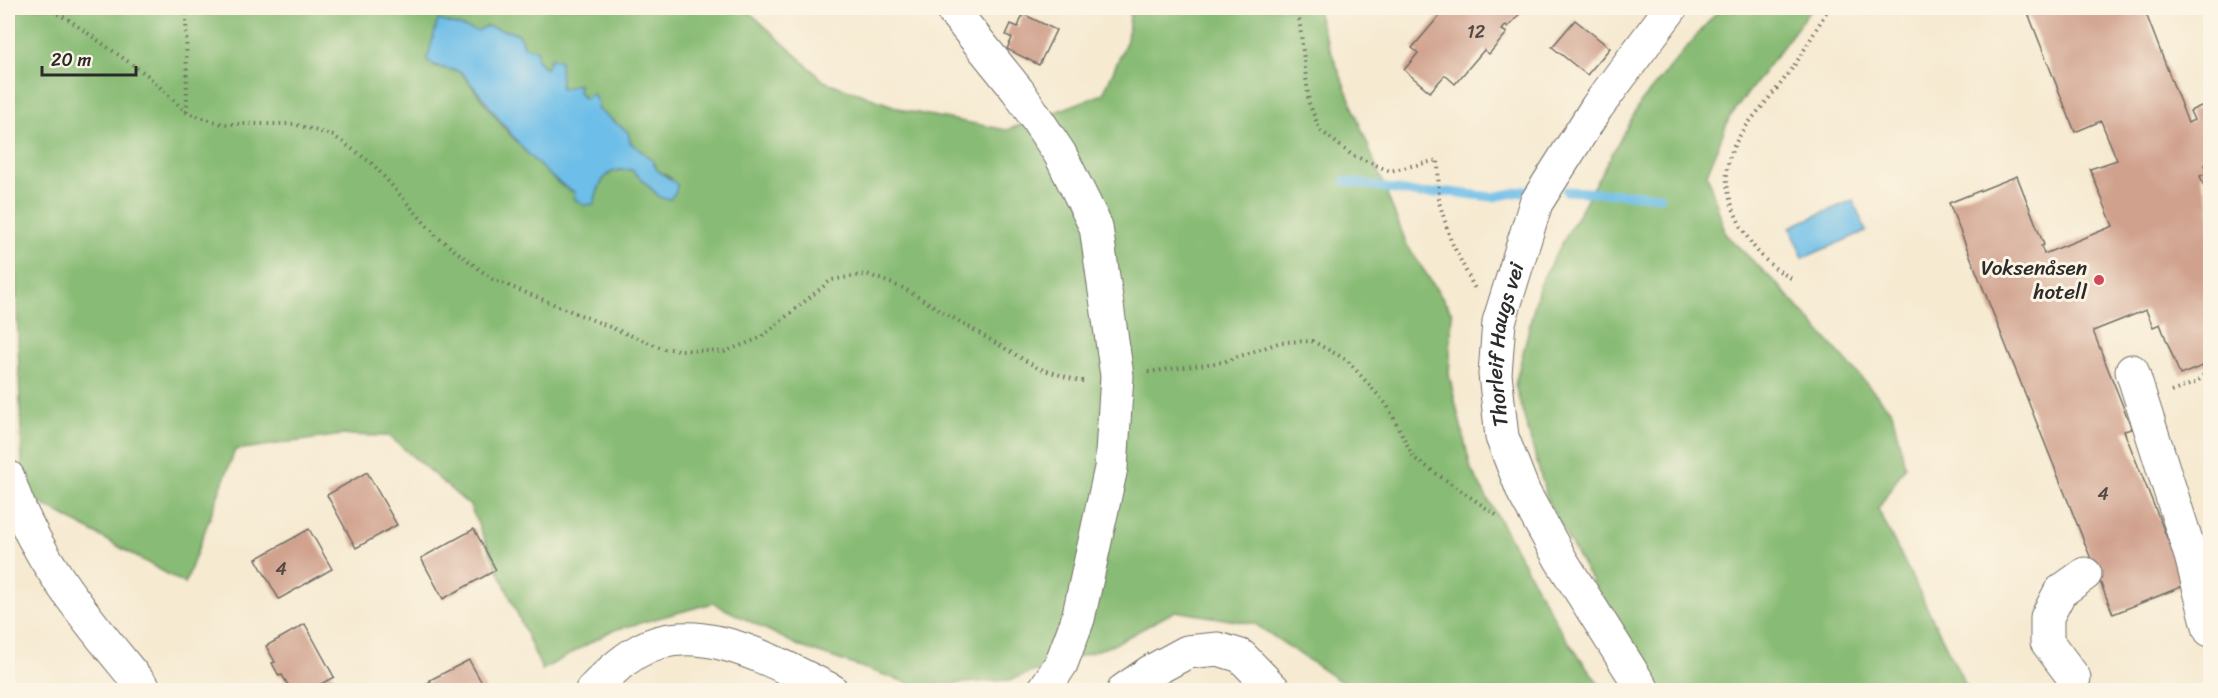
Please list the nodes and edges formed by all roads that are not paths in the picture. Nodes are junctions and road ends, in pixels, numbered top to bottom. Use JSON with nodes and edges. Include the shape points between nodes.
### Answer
{"nodes":[{"id":1,"x":951,"y":8,"type":"edge"},
{"id":2,"x":1671,"y":8,"type":"edge"},
{"id":3,"x":2132,"y":371,"type":"dead end"},
{"id":4,"x":8,"y":477,"type":"edge"},
{"id":5,"x":2085,"y":574,"type":"dead end"},
{"id":6,"x":2211,"y":630,"type":"edge"},
{"id":7,"x":2074,"y":678,"type":"dead end"},
{"id":8,"x":145,"y":690,"type":"edge"},
{"id":9,"x":592,"y":690,"type":"edge"},
{"id":10,"x":831,"y":690,"type":"edge"},
{"id":11,"x":1044,"y":690,"type":"edge"},
{"id":12,"x":1124,"y":690,"type":"edge"},
{"id":13,"x":1274,"y":690,"type":"edge"},
{"id":14,"x":1643,"y":690,"type":"edge"}],
"edges":[{"from":1,"to":11,"type":"street","via":[[1018,91],[1060,154],[1096,227],[1117,376],[1111,468],[1078,619],[1061,664]]},
{"from":2,"to":14,"type":"street","name":"Thorleif Haugs vei","via":[[1597,107],[1536,203],[1499,322],[1495,374],[1502,437],[1524,493]]},
{"from":3,"to":6,"type":"street"},
{"from":4,"to":8,"type":"street","via":[[22,516],[54,572]]},
{"from":5,"to":7,"type":"street","via":[[2060,592],[2047,616],[2047,642]]},
{"from":9,"to":10,"type":"street","via":[[639,650],[683,638],[729,645]]},
{"from":12,"to":13,"type":"street","via":[[1187,652],[1218,649],[1241,656]]}]}
